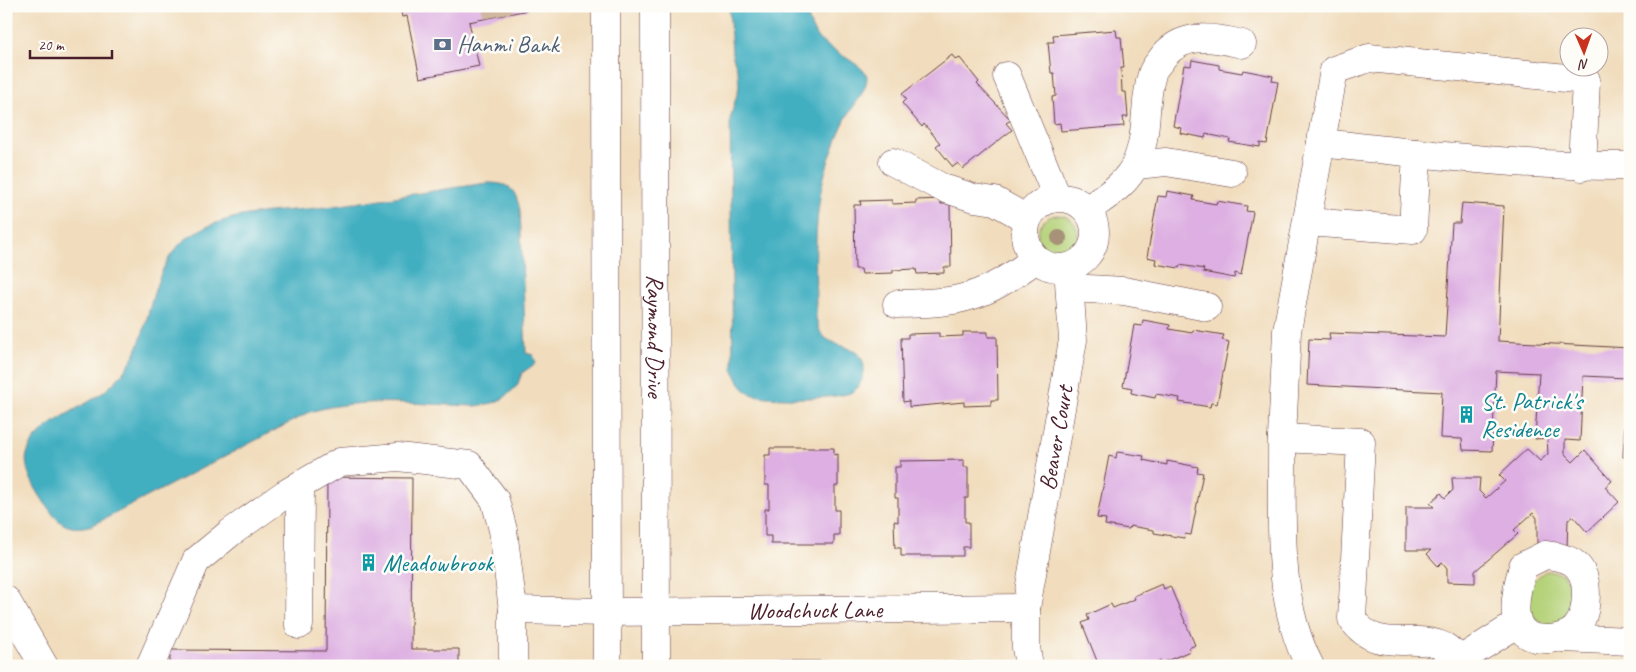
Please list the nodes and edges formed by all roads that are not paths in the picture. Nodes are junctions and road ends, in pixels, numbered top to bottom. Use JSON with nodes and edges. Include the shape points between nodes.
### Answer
{"nodes":[{"id":1,"x":606,"y":6,"type":"edge"},
{"id":2,"x":655,"y":6,"type":"edge"},
{"id":3,"x":1242,"y":44,"type":"dead end"},
{"id":4,"x":1007,"y":76,"type":"dead end"},
{"id":5,"x":1321,"y":143,"type":"junction"},
{"id":6,"x":1417,"y":153,"type":"junction"},
{"id":7,"x":893,"y":162,"type":"dead end"},
{"id":8,"x":1136,"y":165,"type":"junction"},
{"id":9,"x":1630,"y":166,"type":"edge"},
{"id":10,"x":1582,"y":167,"type":"junction"},
{"id":11,"x":1232,"y":173,"type":"dead end"},
{"id":12,"x":1057,"y":197,"type":"junction"},
{"id":13,"x":1087,"y":210,"type":"junction"},
{"id":14,"x":1027,"y":219,"type":"junction"},
{"id":15,"x":1307,"y":222,"type":"junction"},
{"id":16,"x":1036,"y":259,"type":"junction"},
{"id":17,"x":1069,"y":278,"type":"junction"},
{"id":18,"x":897,"y":304,"type":"dead end"},
{"id":19,"x":1207,"y":306,"type":"dead end"},
{"id":20,"x":1282,"y":438,"type":"junction"},
{"id":21,"x":300,"y":485,"type":"junction"},
{"id":22,"x":6,"y":600,"type":"edge"},
{"id":23,"x":1026,"y":608,"type":"junction"},
{"id":24,"x":513,"y":610,"type":"junction"},
{"id":25,"x":606,"y":612,"type":"junction"},
{"id":26,"x":656,"y":612,"type":"junction"},
{"id":27,"x":1517,"y":624,"type":"junction"},
{"id":28,"x":299,"y":625,"type":"dead end"},
{"id":29,"x":1562,"y":638,"type":"junction"},
{"id":30,"x":1630,"y":641,"type":"edge"},
{"id":31,"x":1458,"y":663,"type":"edge"},
{"id":32,"x":44,"y":666,"type":"edge"},
{"id":33,"x":150,"y":666,"type":"edge"},
{"id":34,"x":513,"y":666,"type":"edge"},
{"id":35,"x":607,"y":666,"type":"edge"},
{"id":36,"x":656,"y":666,"type":"edge"},
{"id":37,"x":1029,"y":666,"type":"edge"},
{"id":38,"x":1310,"y":666,"type":"edge"}],
"edges":[{"from":1,"to":25,"type":"street","name":"Raymond Drive"},
{"from":2,"to":26,"type":"street","name":"Raymond Drive"},
{"from":3,"to":8,"type":"street","via":[[1214,37],[1186,39],[1166,52],[1152,72],[1145,139]]},
{"from":4,"to":12,"type":"street"},
{"from":5,"to":6,"type":"street"},
{"from":5,"to":10,"type":"street","via":[[1334,70],[1369,58],[1586,80]]},
{"from":5,"to":15,"type":"street"},
{"from":6,"to":10,"type":"street"},
{"from":6,"to":15,"type":"street","via":[[1413,230]]},
{"from":7,"to":14,"type":"street","via":[[943,188],[994,201]]},
{"from":8,"to":11,"type":"street","via":[[1166,162]]},
{"from":8,"to":13,"type":"street","via":[[1119,186]]},
{"from":9,"to":10,"type":"street"},
{"from":12,"to":13,"type":"street","via":[[1078,203]]},
{"from":12,"to":14,"type":"street","via":[[1039,204]]},
{"from":13,"to":17,"type":"street","via":[[1093,220],[1093,244]]},
{"from":14,"to":16,"type":"street","via":[[1025,240]]},
{"from":15,"to":20,"type":"street","via":[[1288,331]]},
{"from":16,"to":17,"type":"street","via":[[1057,268]]},
{"from":16,"to":18,"type":"street","via":[[1001,284],[972,297],[941,304]]},
{"from":17,"to":19,"type":"street"},
{"from":17,"to":23,"type":"street","name":"Beaver Court","via":[[1073,340]]},
{"from":20,"to":31,"type":"street","via":[[1361,442],[1352,619],[1360,631],[1374,639],[1445,647]]},
{"from":20,"to":38,"type":"street","via":[[1284,556],[1299,645]]},
{"from":21,"to":24,"type":"street","via":[[340,462],[398,456],[470,465],[495,500],[503,530]]},
{"from":21,"to":28,"type":"street"},
{"from":21,"to":33,"type":"street","via":[[230,533],[196,561]]},
{"from":22,"to":32,"type":"street"},
{"from":23,"to":26,"type":"street","name":"Woodchuck Lane"},
{"from":23,"to":37,"type":"street","name":"Beaver Court"},
{"from":24,"to":25,"type":"street","name":"Woodchuck Lane"},
{"from":24,"to":34,"type":"street"},
{"from":25,"to":26,"type":"street","name":"Woodchuck Lane"},
{"from":25,"to":35,"type":"street","name":"Raymond Drive"},
{"from":26,"to":36,"type":"street","name":"Raymond Drive"},
{"from":27,"to":29,"type":"street","via":[[1526,634],[1539,639]]},
{"from":27,"to":29,"type":"street","via":[[1517,588],[1523,566],[1545,555],[1562,557],[1578,566],[1586,585],[1585,610],[1577,628]]},
{"from":27,"to":31,"type":"street"},
{"from":29,"to":30,"type":"street"}]}
